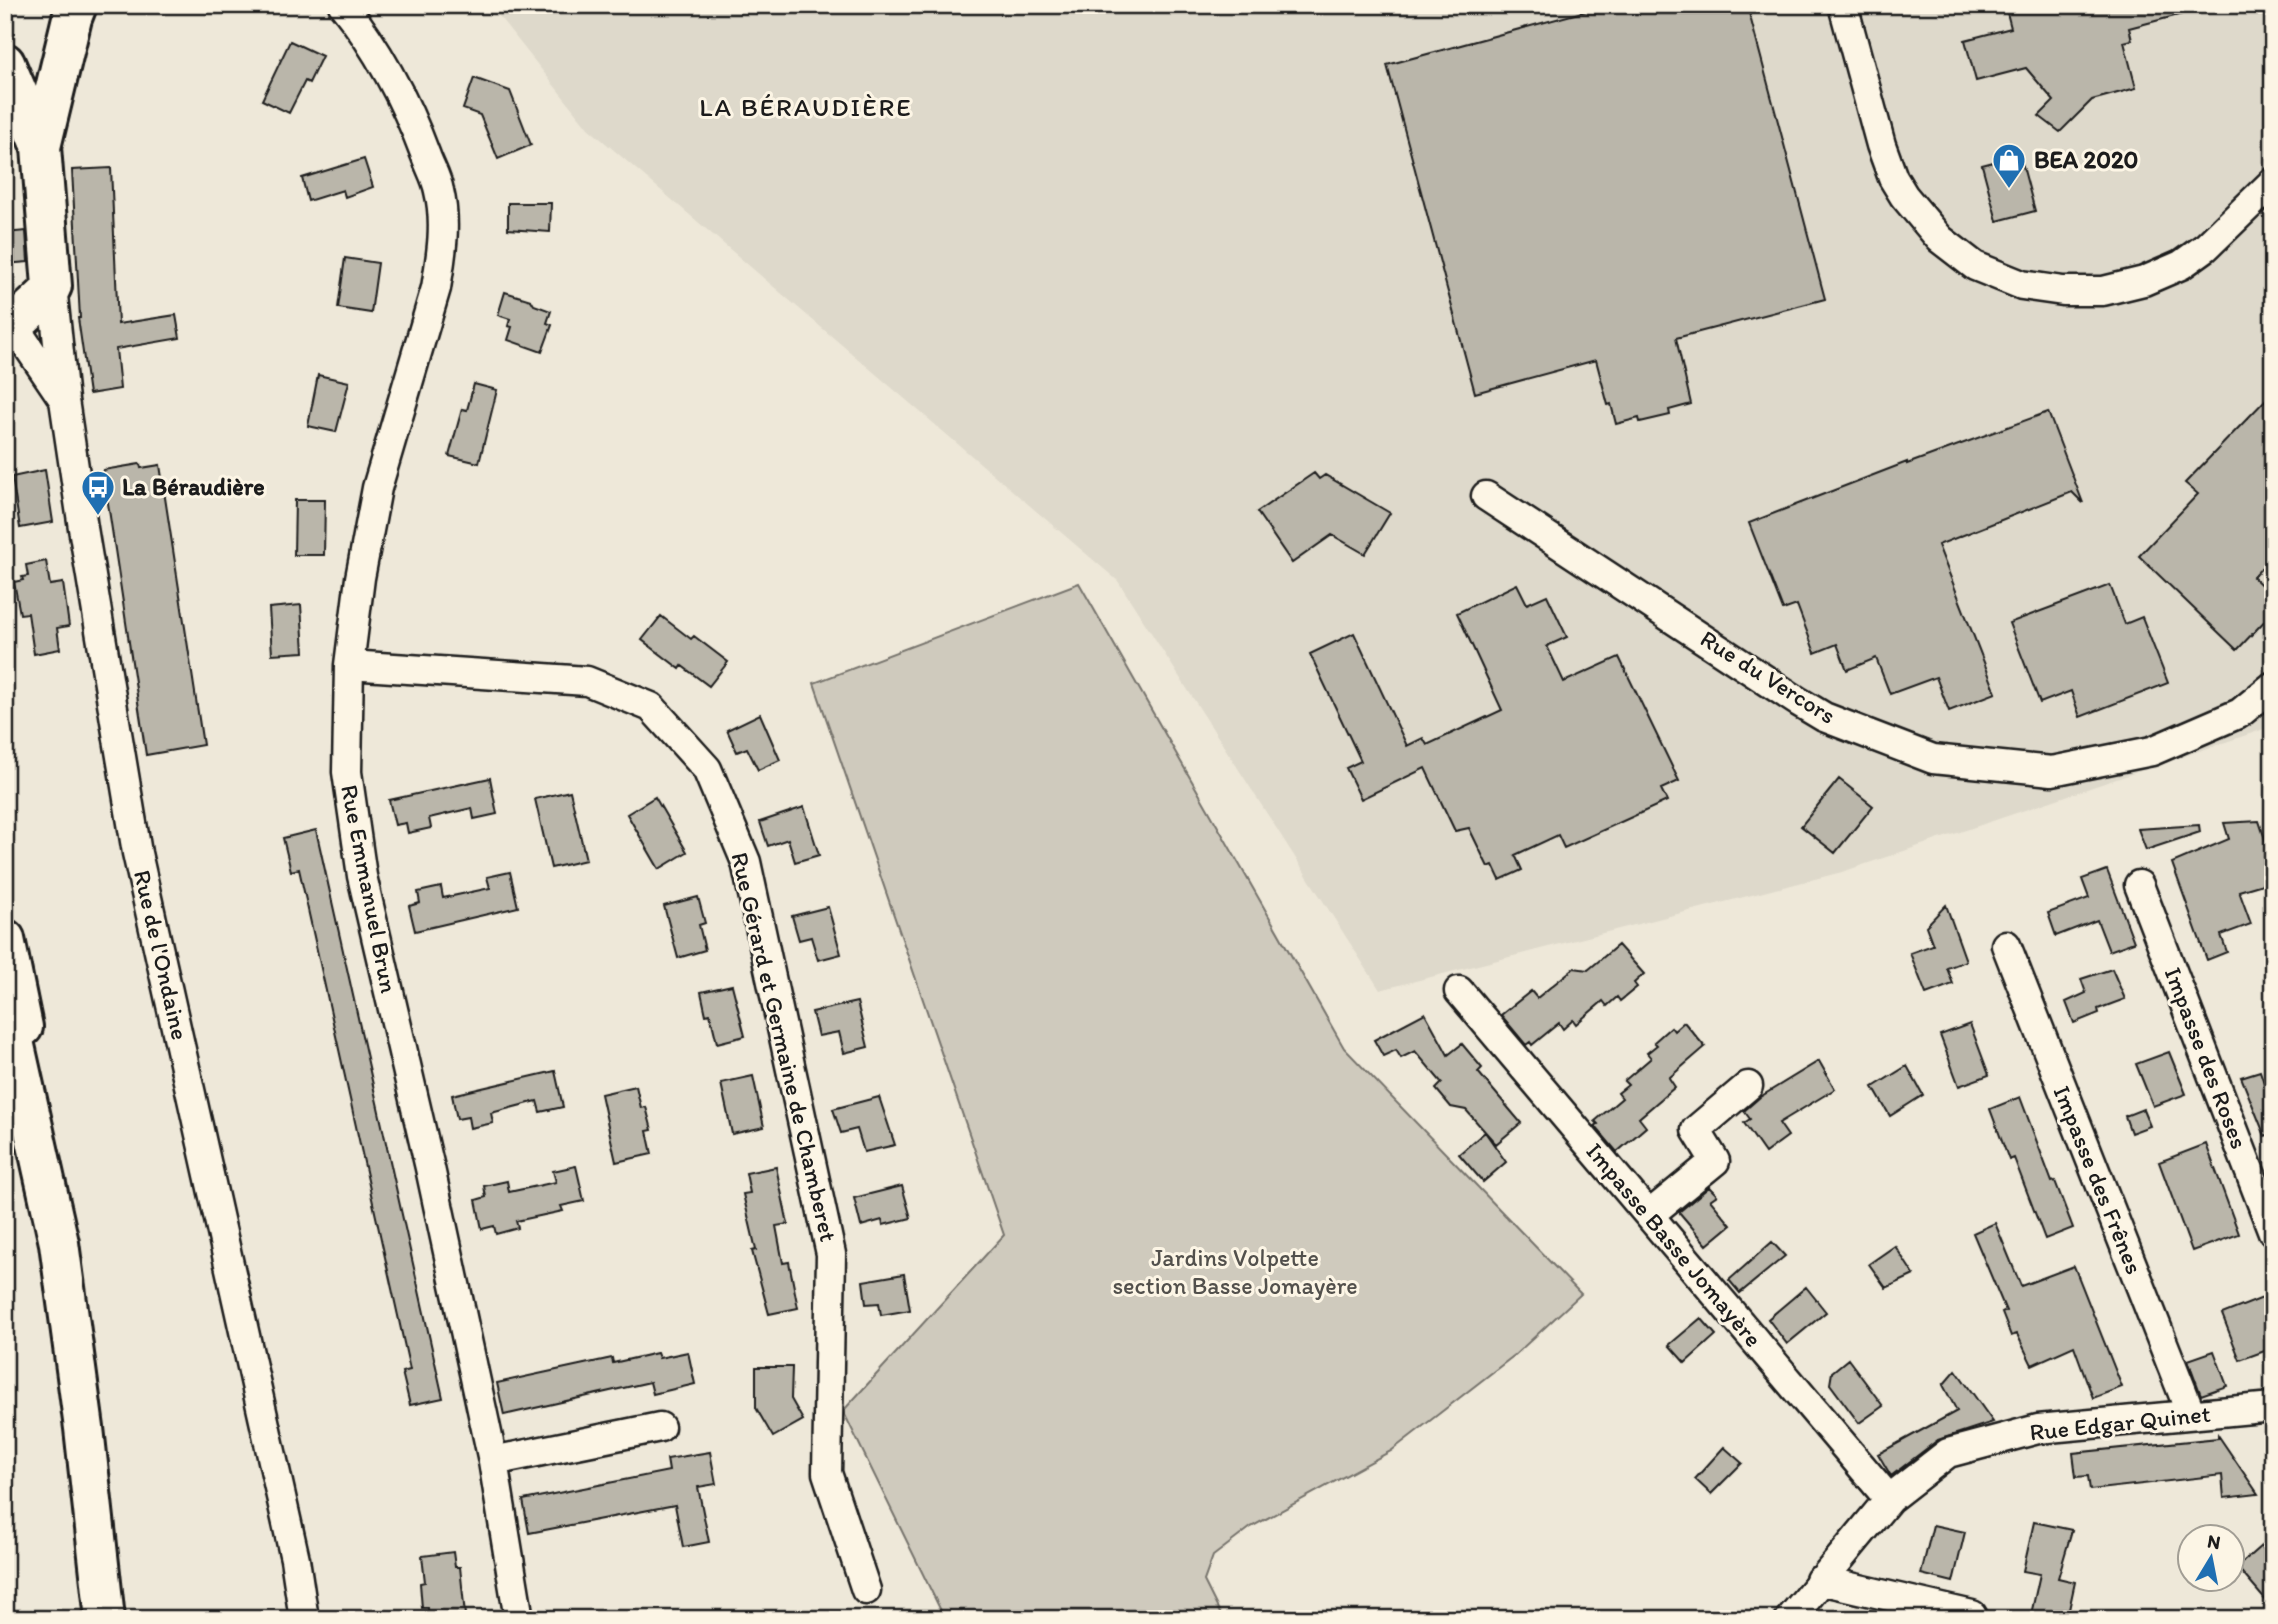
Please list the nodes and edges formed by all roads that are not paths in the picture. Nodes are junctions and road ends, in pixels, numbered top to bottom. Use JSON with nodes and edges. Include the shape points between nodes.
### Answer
{"nodes":[{"id":1,"x":343,"y":5,"type":"edge"},
{"id":2,"x":1843,"y":5,"type":"edge"},
{"id":3,"x":74,"y":11,"type":"edge"},
{"id":4,"x":10,"y":86,"type":"edge"},
{"id":5,"x":41,"y":147,"type":"junction"},
{"id":6,"x":2273,"y":182,"type":"edge"},
{"id":7,"x":52,"y":286,"type":"junction"},
{"id":8,"x":5,"y":323,"type":"edge"},
{"id":9,"x":5,"y":334,"type":"edge"},
{"id":10,"x":64,"y":400,"type":"junction"},
{"id":11,"x":1486,"y":496,"type":"dead end"},
{"id":12,"x":349,"y":665,"type":"junction"},
{"id":13,"x":2273,"y":686,"type":"edge"},
{"id":14,"x":2139,"y":885,"type":"dead end"},
{"id":15,"x":5,"y":939,"type":"edge"},
{"id":16,"x":2006,"y":945,"type":"dead end"},
{"id":17,"x":1459,"y":991,"type":"dead end"},
{"id":18,"x":5,"y":1001,"type":"edge"},
{"id":19,"x":1748,"y":1086,"type":"dead end"},
{"id":20,"x":13,"y":1101,"type":"edge"},
{"id":21,"x":1648,"y":1215,"type":"junction"},
{"id":22,"x":2273,"y":1231,"type":"edge"},
{"id":23,"x":2273,"y":1407,"type":"edge"},
{"id":24,"x":2191,"y":1414,"type":"junction"},
{"id":25,"x":660,"y":1427,"type":"dead end"},
{"id":26,"x":493,"y":1461,"type":"junction"},
{"id":27,"x":1889,"y":1499,"type":"junction"},
{"id":28,"x":1820,"y":1580,"type":"junction"},
{"id":29,"x":866,"y":1590,"type":"dead end"},
{"id":30,"x":81,"y":1619,"type":"edge"},
{"id":31,"x":106,"y":1619,"type":"edge"},
{"id":32,"x":304,"y":1619,"type":"edge"},
{"id":33,"x":519,"y":1619,"type":"edge"},
{"id":34,"x":1790,"y":1619,"type":"edge"},
{"id":35,"x":1974,"y":1619,"type":"edge"}],
"edges":[{"from":1,"to":12,"type":"street","name":"Rue Emmanuel Brun","via":[[368,37],[414,122],[439,191],[443,224],[436,288],[377,488]]},
{"from":2,"to":6,"type":"street","via":[[1892,178],[1940,239],[1975,266],[2022,285],[2063,290],[2103,291],[2144,281],[2181,265],[2206,247]]},
{"from":3,"to":4,"type":"main road"},
{"from":3,"to":5,"type":"main road"},
{"from":4,"to":5,"type":"main road"},
{"from":5,"to":7,"type":"main road"},
{"from":7,"to":8,"type":"main road","via":[[18,321]]},
{"from":7,"to":10,"type":"street","name":"Rue de l'Ondaine"},
{"from":9,"to":10,"type":"street","via":[[22,338]]},
{"from":10,"to":32,"type":"street","name":"Rue de l'Ondaine","via":[[137,853],[295,1559]]},
{"from":11,"to":13,"type":"street","name":"Rue du Vercors","via":[[1816,712],[1933,759],[2052,771],[2152,751],[2240,713]]},
{"from":12,"to":26,"type":"street","name":"Rue Emmanuel Brun","via":[[347,772],[362,876]]},
{"from":12,"to":29,"type":"street","name":"Rue Gérard et Germaine de Chamberet","via":[[587,681],[651,707],[707,769],[746,862],[831,1254],[827,1474]]},
{"from":14,"to":22,"type":"street","name":"Impasse des Roses"},
{"from":15,"to":20,"type":"main road","via":[[23,1020]]},
{"from":16,"to":24,"type":"street","name":"Impasse des Frênes"},
{"from":17,"to":21,"type":"street","name":"Impasse Basse Jomayère"},
{"from":18,"to":20,"type":"main road"},
{"from":19,"to":21,"type":"street","via":[[1696,1130],[1715,1161]]},
{"from":20,"to":30,"type":"main road","via":[[65,1456]]},
{"from":20,"to":31,"type":"main road","via":[[59,1243]]},
{"from":21,"to":27,"type":"street","name":"Impasse Basse Jomayère"},
{"from":23,"to":24,"type":"street","name":"Rue Edgar Quinet"},
{"from":24,"to":27,"type":"street","name":"Rue Edgar Quinet","via":[[2038,1429],[1948,1453]]},
{"from":25,"to":26,"type":"street"},
{"from":26,"to":33,"type":"street","name":"Rue Emmanuel Brun"},
{"from":27,"to":28,"type":"street","name":"Rue Edgar Quinet"},
{"from":28,"to":34,"type":"street","name":"Rue Edgar Quinet"},
{"from":28,"to":35,"type":"street"}]}
